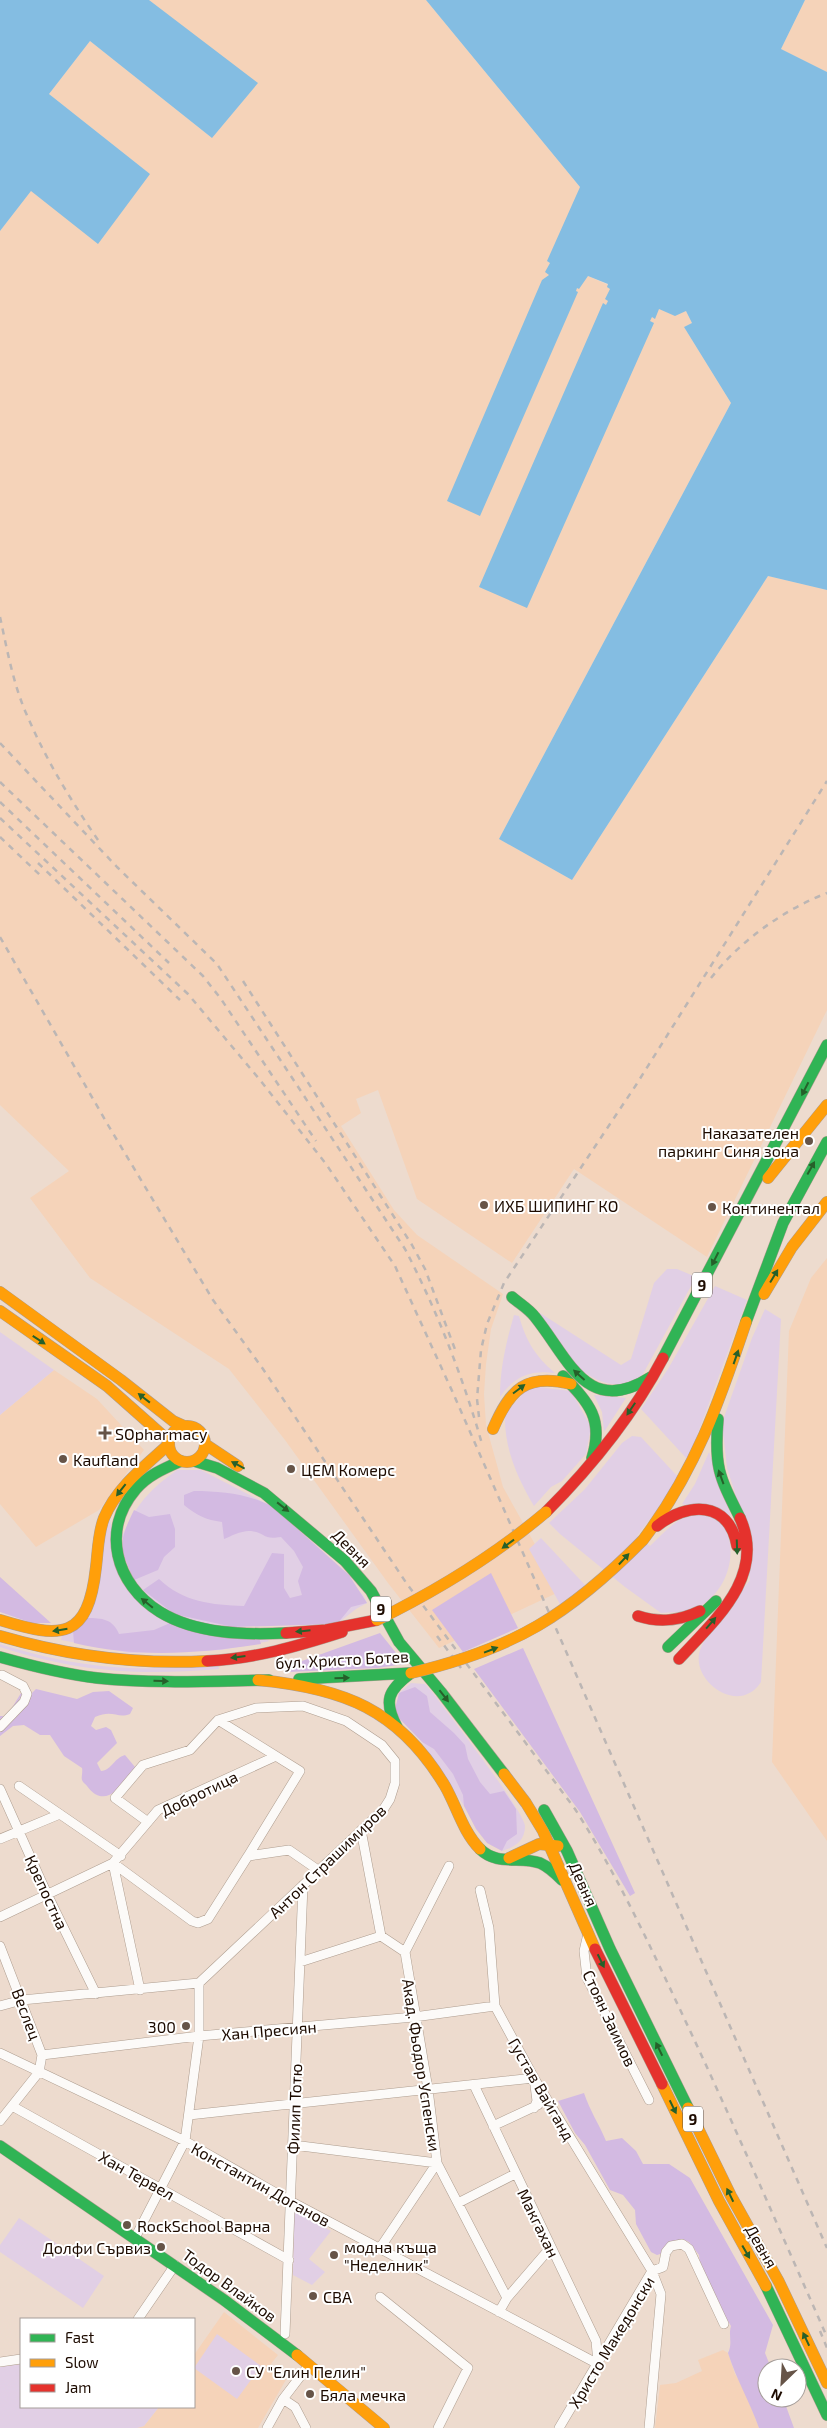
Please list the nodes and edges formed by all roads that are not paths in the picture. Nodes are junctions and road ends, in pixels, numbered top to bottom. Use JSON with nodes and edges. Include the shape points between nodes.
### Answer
{"nodes":[{"id":1,"x":827,"y":1045,"type":"edge"},
{"id":2,"x":827,"y":1104,"type":"edge"},
{"id":3,"x":827,"y":1142,"type":"edge"},
{"id":4,"x":827,"y":1202,"type":"edge"},
{"id":5,"x":739,"y":1217,"type":"junction"},
{"id":6,"x":0,"y":1292,"type":"edge"},
{"id":7,"x":512,"y":1297,"type":"dead end"},
{"id":8,"x":524,"y":1308,"type":"junction"},
{"id":9,"x":0,"y":1311,"type":"edge"},
{"id":10,"x":530,"y":1330,"type":"dead end"},
{"id":11,"x":743,"y":1335,"type":"junction"},
{"id":12,"x":556,"y":1368,"type":"dead end"},
{"id":13,"x":654,"y":1375,"type":"junction"},
{"id":14,"x":571,"y":1384,"type":"junction"},
{"id":15,"x":718,"y":1404,"type":"junction"},
{"id":16,"x":184,"y":1426,"type":"junction"},
{"id":17,"x":493,"y":1429,"type":"dead end"},
{"id":18,"x":169,"y":1442,"type":"junction"},
{"id":19,"x":205,"y":1444,"type":"junction"},
{"id":20,"x":181,"y":1461,"type":"junction"},
{"id":21,"x":194,"y":1461,"type":"junction"},
{"id":22,"x":589,"y":1466,"type":"junction"},
{"id":23,"x":279,"y":1490,"type":"dead end"},
{"id":24,"x":334,"y":1536,"type":"dead end"},
{"id":25,"x":645,"y":1537,"type":"junction"},
{"id":26,"x":712,"y":1605,"type":"junction"},
{"id":27,"x":638,"y":1616,"type":"dead end"},
{"id":28,"x":0,"y":1620,"type":"edge"},
{"id":29,"x":373,"y":1621,"type":"junction"},
{"id":30,"x":0,"y":1636,"type":"edge"},
{"id":31,"x":668,"y":1647,"type":"dead end"},
{"id":32,"x":0,"y":1657,"type":"edge"},
{"id":33,"x":679,"y":1659,"type":"dead end"},
{"id":34,"x":411,"y":1673,"type":"junction"},
{"id":35,"x":2,"y":1675,"type":"dead end"},
{"id":36,"x":258,"y":1680,"type":"junction"},
{"id":37,"x":218,"y":1720,"type":"junction"},
{"id":38,"x":0,"y":1727,"type":"edge"},
{"id":39,"x":398,"y":1730,"type":"junction"},
{"id":40,"x":274,"y":1757,"type":"junction"},
{"id":41,"x":19,"y":1786,"type":"dead end"},
{"id":42,"x":0,"y":1789,"type":"edge"},
{"id":43,"x":526,"y":1803,"type":"junction"},
{"id":44,"x":60,"y":1814,"type":"junction"},
{"id":45,"x":148,"y":1822,"type":"junction"},
{"id":46,"x":554,"y":1827,"type":"junction"},
{"id":47,"x":362,"y":1830,"type":"junction"},
{"id":48,"x":18,"y":1832,"type":"junction"},
{"id":49,"x":0,"y":1839,"type":"edge"},
{"id":50,"x":550,"y":1843,"type":"junction"},
{"id":51,"x":567,"y":1851,"type":"junction"},
{"id":52,"x":121,"y":1856,"type":"junction"},
{"id":53,"x":248,"y":1856,"type":"junction"},
{"id":54,"x":522,"y":1856,"type":"junction"},
{"id":55,"x":113,"y":1863,"type":"junction"},
{"id":56,"x":448,"y":1866,"type":"dead end"},
{"id":57,"x":318,"y":1870,"type":"junction"},
{"id":58,"x":304,"y":1885,"type":"junction"},
{"id":59,"x":567,"y":1885,"type":"junction"},
{"id":60,"x":480,"y":1890,"type":"dead end"},
{"id":61,"x":47,"y":1894,"type":"junction"},
{"id":62,"x":0,"y":1917,"type":"edge"},
{"id":63,"x":588,"y":1932,"type":"junction"},
{"id":64,"x":381,"y":1936,"type":"junction"},
{"id":65,"x":0,"y":1946,"type":"edge"},
{"id":66,"x":405,"y":1952,"type":"junction"},
{"id":67,"x":300,"y":1962,"type":"junction"},
{"id":68,"x":199,"y":1983,"type":"junction"},
{"id":69,"x":140,"y":1990,"type":"junction"},
{"id":70,"x":96,"y":1994,"type":"junction"},
{"id":71,"x":22,"y":2000,"type":"junction"},
{"id":72,"x":0,"y":2006,"type":"edge"},
{"id":73,"x":495,"y":2006,"type":"junction"},
{"id":74,"x":414,"y":2017,"type":"junction"},
{"id":75,"x":297,"y":2027,"type":"junction"},
{"id":76,"x":199,"y":2036,"type":"junction"},
{"id":77,"x":0,"y":2053,"type":"edge"},
{"id":78,"x":42,"y":2055,"type":"junction"},
{"id":79,"x":39,"y":2072,"type":"junction"},
{"id":80,"x":534,"y":2078,"type":"junction"},
{"id":81,"x":474,"y":2084,"type":"junction"},
{"id":82,"x":428,"y":2089,"type":"junction"},
{"id":83,"x":547,"y":2100,"type":"junction"},
{"id":84,"x":649,"y":2100,"type":"dead end"},
{"id":85,"x":295,"y":2104,"type":"junction"},
{"id":86,"x":12,"y":2106,"type":"junction"},
{"id":87,"x":534,"y":2108,"type":"junction"},
{"id":88,"x":189,"y":2115,"type":"junction"},
{"id":89,"x":0,"y":2121,"type":"edge"},
{"id":90,"x":493,"y":2126,"type":"junction"},
{"id":91,"x":185,"y":2141,"type":"junction"},
{"id":92,"x":293,"y":2145,"type":"junction"},
{"id":93,"x":0,"y":2146,"type":"edge"},
{"id":94,"x":437,"y":2163,"type":"junction"},
{"id":95,"x":515,"y":2174,"type":"junction"},
{"id":96,"x":162,"y":2188,"type":"junction"},
{"id":97,"x":290,"y":2201,"type":"junction"},
{"id":98,"x":458,"y":2204,"type":"junction"},
{"id":99,"x":136,"y":2238,"type":"junction"},
{"id":100,"x":551,"y":2247,"type":"junction"},
{"id":101,"x":380,"y":2248,"type":"junction"},
{"id":102,"x":289,"y":2260,"type":"junction"},
{"id":103,"x":175,"y":2265,"type":"junction"},
{"id":104,"x":652,"y":2271,"type":"junction"},
{"id":105,"x":380,"y":2298,"type":"dead end"},
{"id":106,"x":507,"y":2298,"type":"junction"},
{"id":107,"x":499,"y":2312,"type":"junction"},
{"id":108,"x":139,"y":2318,"type":"edge"},
{"id":109,"x":724,"y":2324,"type":"dead end"},
{"id":110,"x":285,"y":2334,"type":"dead end"},
{"id":111,"x":20,"y":2359,"type":"edge"},
{"id":112,"x":0,"y":2362,"type":"edge"},
{"id":113,"x":598,"y":2364,"type":"junction"},
{"id":114,"x":309,"y":2365,"type":"junction"},
{"id":115,"x":827,"y":2383,"type":"edge"},
{"id":116,"x":283,"y":2399,"type":"junction"},
{"id":117,"x":827,"y":2415,"type":"edge"},
{"id":118,"x":267,"y":2428,"type":"edge"},
{"id":119,"x":306,"y":2428,"type":"edge"},
{"id":120,"x":384,"y":2428,"type":"edge"},
{"id":121,"x":438,"y":2428,"type":"edge"},
{"id":122,"x":560,"y":2428,"type":"edge"},
{"id":123,"x":648,"y":2428,"type":"edge"}],
"edges":[{"from":1,"to":5,"type":"main road","one_way":true},
{"from":2,"to":5,"type":"main road","number":"9"},
{"from":11,"to":3,"type":"main road","one_way":true,"via":[[778,1235]]},
{"from":11,"to":4,"type":"main road","one_way":true,"via":[[782,1263]]},
{"from":5,"to":13,"type":"main road","name":"бул. Христо Ботев","number":"9","one_way":true},
{"from":16,"to":6,"type":"main road","one_way":true},
{"from":7,"to":8,"type":"main road"},
{"from":8,"to":10,"type":"main road"},
{"from":13,"to":8,"type":"main road","one_way":true,"via":[[626,1391],[611,1392],[594,1386],[564,1360],[536,1318]]},
{"from":9,"to":18,"type":"main road","one_way":true,"via":[[113,1390]]},
{"from":15,"to":11,"type":"main road","name":"бул. Христо Ботев","one_way":true},
{"from":12,"to":14,"type":"main road"},
{"from":13,"to":22,"type":"main road","name":"бул. Христо Ботев","number":"9","one_way":true},
{"from":17,"to":14,"type":"main road","one_way":true,"via":[[506,1401],[525,1384],[548,1379]]},
{"from":14,"to":22,"type":"main road","via":[[586,1398],[595,1421],[596,1442]]},
{"from":15,"to":25,"type":"main road","name":"бул. Христо Ботев","via":[[690,1468]]},
{"from":33,"to":15,"type":"main road","one_way":true,"via":[[730,1600],[743,1578],[747,1559],[747,1536],[717,1467]]},
{"from":16,"to":18,"type":"main road","via":[[174,1431]]},
{"from":16,"to":19,"type":"main road","via":[[200,1431]]},
{"from":18,"to":20,"type":"main road","via":[[172,1454]]},
{"from":18,"to":28,"type":"main road","one_way":true,"via":[[129,1481],[108,1510],[99,1539],[89,1604],[82,1619],[66,1630],[52,1632]]},
{"from":19,"to":21,"type":"main road","via":[[202,1455]]},
{"from":23,"to":19,"type":"main road","one_way":true,"via":[[221,1457]]},
{"from":20,"to":21,"type":"main road","number":"9"},
{"from":29,"to":20,"type":"main road","number":"9","one_way":true,"via":[[273,1634],[232,1632],[182,1622],[148,1605],[122,1572],[114,1534],[124,1507],[136,1490],[160,1470]]},
{"from":21,"to":43,"type":"main road","name":"Девня","number":"9","one_way":true,"via":[[210,1464],[264,1493],[345,1561],[371,1591],[399,1642]]},
{"from":22,"to":29,"type":"main road","name":"бул. Христо Ботев","number":"9","one_way":true,"bridge":true,"via":[[522,1534],[464,1574]]},
{"from":24,"to":46,"type":"main road","name":"Девня","via":[[369,1571],[410,1642],[450,1687],[534,1794]]},
{"from":25,"to":26,"type":"main road","one_way":true,"via":[[668,1518],[698,1508],[713,1513],[732,1528],[737,1541],[733,1574],[727,1589]]},
{"from":34,"to":25,"type":"main road","name":"бул. Христо Ботев","one_way":true,"bridge":true,"via":[[473,1657],[551,1620],[595,1588]]},
{"from":26,"to":27,"type":"main road","via":[[672,1621]]},
{"from":26,"to":31,"type":"main road"},
{"from":29,"to":30,"type":"main road","name":"бул. Христо Ботев","one_way":true,"via":[[317,1642],[284,1650],[167,1664],[82,1658]]},
{"from":32,"to":36,"type":"main road","name":"бул. Христо Ботев","one_way":true,"via":[[62,1672],[112,1679]]},
{"from":36,"to":34,"type":"main road","name":"бул. Христо Ботев","one_way":true},
{"from":34,"to":39,"type":"main road","via":[[394,1686],[389,1700],[388,1712]]},
{"from":35,"to":38,"type":"street","via":[[23,1686],[27,1694],[24,1702]]},
{"from":36,"to":39,"type":"main road","via":[[333,1692],[366,1707]]},
{"from":37,"to":40,"type":"street"},
{"from":37,"to":45,"type":"street","name":"Антон Страшимиров","via":[[190,1750],[143,1764],[115,1798]]},
{"from":37,"to":47,"type":"street","name":"Антон Страшимиров","via":[[256,1708],[303,1706],[346,1722],[382,1745],[395,1762],[395,1784],[383,1810]]},
{"from":39,"to":54,"type":"main road","via":[[440,1776],[476,1845],[491,1857]]},
{"from":40,"to":45,"type":"street","name":"Добротица","via":[[158,1810]]},
{"from":40,"to":53,"type":"street","via":[[300,1773]]},
{"from":41,"to":44,"type":"street"},
{"from":42,"to":48,"type":"street","name":"Крепостна"},
{"from":43,"to":50,"type":"main road","name":"Девня","number":"9"},
{"from":43,"to":54,"type":"main road","via":[[531,1831]]},
{"from":44,"to":48,"type":"street"},
{"from":44,"to":52,"type":"street"},
{"from":45,"to":52,"type":"street","name":"Добротица"},
{"from":46,"to":50,"type":"main road"},
{"from":46,"to":51,"type":"main road","name":"Девня"},
{"from":47,"to":57,"type":"street","name":"Антон Страшимиров"},
{"from":47,"to":64,"type":"street"},
{"from":48,"to":49,"type":"street"},
{"from":48,"to":61,"type":"street","name":"Крепостна"},
{"from":50,"to":51,"type":"main road","number":"9"},
{"from":50,"to":54,"type":"main road","via":[[540,1842]]},
{"from":50,"to":59,"type":"main road","name":"Девня","number":"9"},
{"from":115,"to":51,"type":"main road","name":"Девня","number":"9","one_way":true,"via":[[779,2282],[726,2188],[610,1949]]},
{"from":52,"to":55,"type":"street","name":"Добротица"},
{"from":53,"to":55,"type":"street","via":[[208,1919],[198,1923]]},
{"from":53,"to":57,"type":"street","via":[[289,1850]]},
{"from":54,"to":59,"type":"main road","via":[[547,1865]]},
{"from":55,"to":61,"type":"street","name":"Добротица"},
{"from":55,"to":69,"type":"street"},
{"from":56,"to":66,"type":"street"},
{"from":57,"to":58,"type":"street","name":"Антон Страшимиров"},
{"from":58,"to":67,"type":"street","name":"Филип Тотю"},
{"from":58,"to":68,"type":"street","name":"Антон Страшимиров"},
{"from":59,"to":63,"type":"main road","name":"Девня","number":"9"},
{"from":60,"to":73,"type":"street","name":"Густав Вайганд","via":[[489,1928]]},
{"from":61,"to":62,"type":"street","name":"Добротица"},
{"from":61,"to":70,"type":"street","name":"Крепостна"},
{"from":63,"to":84,"type":"street","name":"Стоян Заимов","via":[[584,1951],[588,1978]]},
{"from":63,"to":117,"type":"main road","name":"Девня","number":"9","one_way":true,"via":[[719,2202],[767,2288]]},
{"from":64,"to":66,"type":"street"},
{"from":64,"to":67,"type":"street"},
{"from":65,"to":71,"type":"street","name":"Веслец"},
{"from":66,"to":74,"type":"street","name":"Акад. Фьодор Успенски"},
{"from":67,"to":75,"type":"street","name":"Филип Тотю"},
{"from":68,"to":69,"type":"street"},
{"from":68,"to":76,"type":"street"},
{"from":69,"to":70,"type":"street"},
{"from":70,"to":71,"type":"street"},
{"from":71,"to":72,"type":"street"},
{"from":71,"to":78,"type":"street","name":"Веслец"},
{"from":73,"to":74,"type":"street","name":"Хан Пресиян"},
{"from":73,"to":80,"type":"street","name":"Густав Вайганд"},
{"from":74,"to":75,"type":"street","name":"Хан Пресиян"},
{"from":74,"to":82,"type":"street","name":"Акад. Фьодор Успенски"},
{"from":75,"to":76,"type":"street","name":"Хан Пресиян"},
{"from":75,"to":85,"type":"street","name":"Филип Тотю"},
{"from":76,"to":78,"type":"street","name":"Хан Пресиян"},
{"from":76,"to":88,"type":"street"},
{"from":77,"to":79,"type":"street","name":"Константин Доганов"},
{"from":78,"to":79,"type":"street"},
{"from":79,"to":86,"type":"street"},
{"from":79,"to":91,"type":"street","name":"Константин Доганов"},
{"from":80,"to":81,"type":"street"},
{"from":80,"to":83,"type":"street","name":"Густав Вайганд"},
{"from":80,"to":87,"type":"street","via":[[537,2101]]},
{"from":81,"to":82,"type":"street"},
{"from":81,"to":90,"type":"street","name":"Макгахан"},
{"from":82,"to":85,"type":"street"},
{"from":82,"to":94,"type":"street","name":"Акад. Фьодор Успенски"},
{"from":83,"to":87,"type":"street"},
{"from":83,"to":104,"type":"street","name":"Густав Вайганд"},
{"from":85,"to":88,"type":"street"},
{"from":85,"to":92,"type":"street","name":"Филип Тотю"},
{"from":86,"to":89,"type":"street"},
{"from":86,"to":96,"type":"street","name":"Хан Тервел"},
{"from":87,"to":90,"type":"street"},
{"from":88,"to":91,"type":"street"},
{"from":90,"to":95,"type":"street","name":"Макгахан"},
{"from":91,"to":96,"type":"street"},
{"from":91,"to":97,"type":"street","name":"Константин Доганов"},
{"from":92,"to":94,"type":"street"},
{"from":92,"to":97,"type":"street","name":"Филип Тотю"},
{"from":93,"to":99,"type":"main road","name":"Тодор Влайков"},
{"from":94,"to":98,"type":"street","name":"Акад. Фьодор Успенски"},
{"from":94,"to":101,"type":"street"},
{"from":95,"to":98,"type":"street"},
{"from":95,"to":100,"type":"street","name":"Макгахан"},
{"from":96,"to":99,"type":"street"},
{"from":96,"to":102,"type":"street","name":"Хан Тервел"},
{"from":97,"to":101,"type":"street","name":"Константин Доганов"},
{"from":97,"to":102,"type":"street","name":"Филип Тотю"},
{"from":98,"to":106,"type":"street","name":"Акад. Фьодор Успенски"},
{"from":99,"to":103,"type":"main road","name":"Тодор Влайков"},
{"from":100,"to":106,"type":"street"},
{"from":100,"to":113,"type":"street","name":"Макгахан","via":[[596,2341]]},
{"from":101,"to":107,"type":"street","name":"Константин Доганов"},
{"from":102,"to":110,"type":"street","name":"Филип Тотю"},
{"from":103,"to":108,"type":"street"},
{"from":103,"to":114,"type":"main road","name":"Тодор Влайков"},
{"from":104,"to":109,"type":"street","name":"Христо Македонски","via":[[663,2267],[666,2252],[671,2246],[678,2243],[686,2246]]},
{"from":104,"to":113,"type":"street","name":"Христо Македонски"},
{"from":104,"to":123,"type":"street","name":"Густав Вайганд","via":[[661,2294]]},
{"from":105,"to":121,"type":"street","via":[[468,2368]]},
{"from":106,"to":107,"type":"street"},
{"from":107,"to":113,"type":"street","name":"Константин Доганов"},
{"from":111,"to":112,"type":"street"},
{"from":113,"to":122,"type":"street","name":"Христо Македонски"},
{"from":114,"to":116,"type":"street"},
{"from":114,"to":120,"type":"main road","name":"Тодор Влайков"},
{"from":116,"to":118,"type":"street"},
{"from":116,"to":119,"type":"street","via":[[295,2407]]}]}
